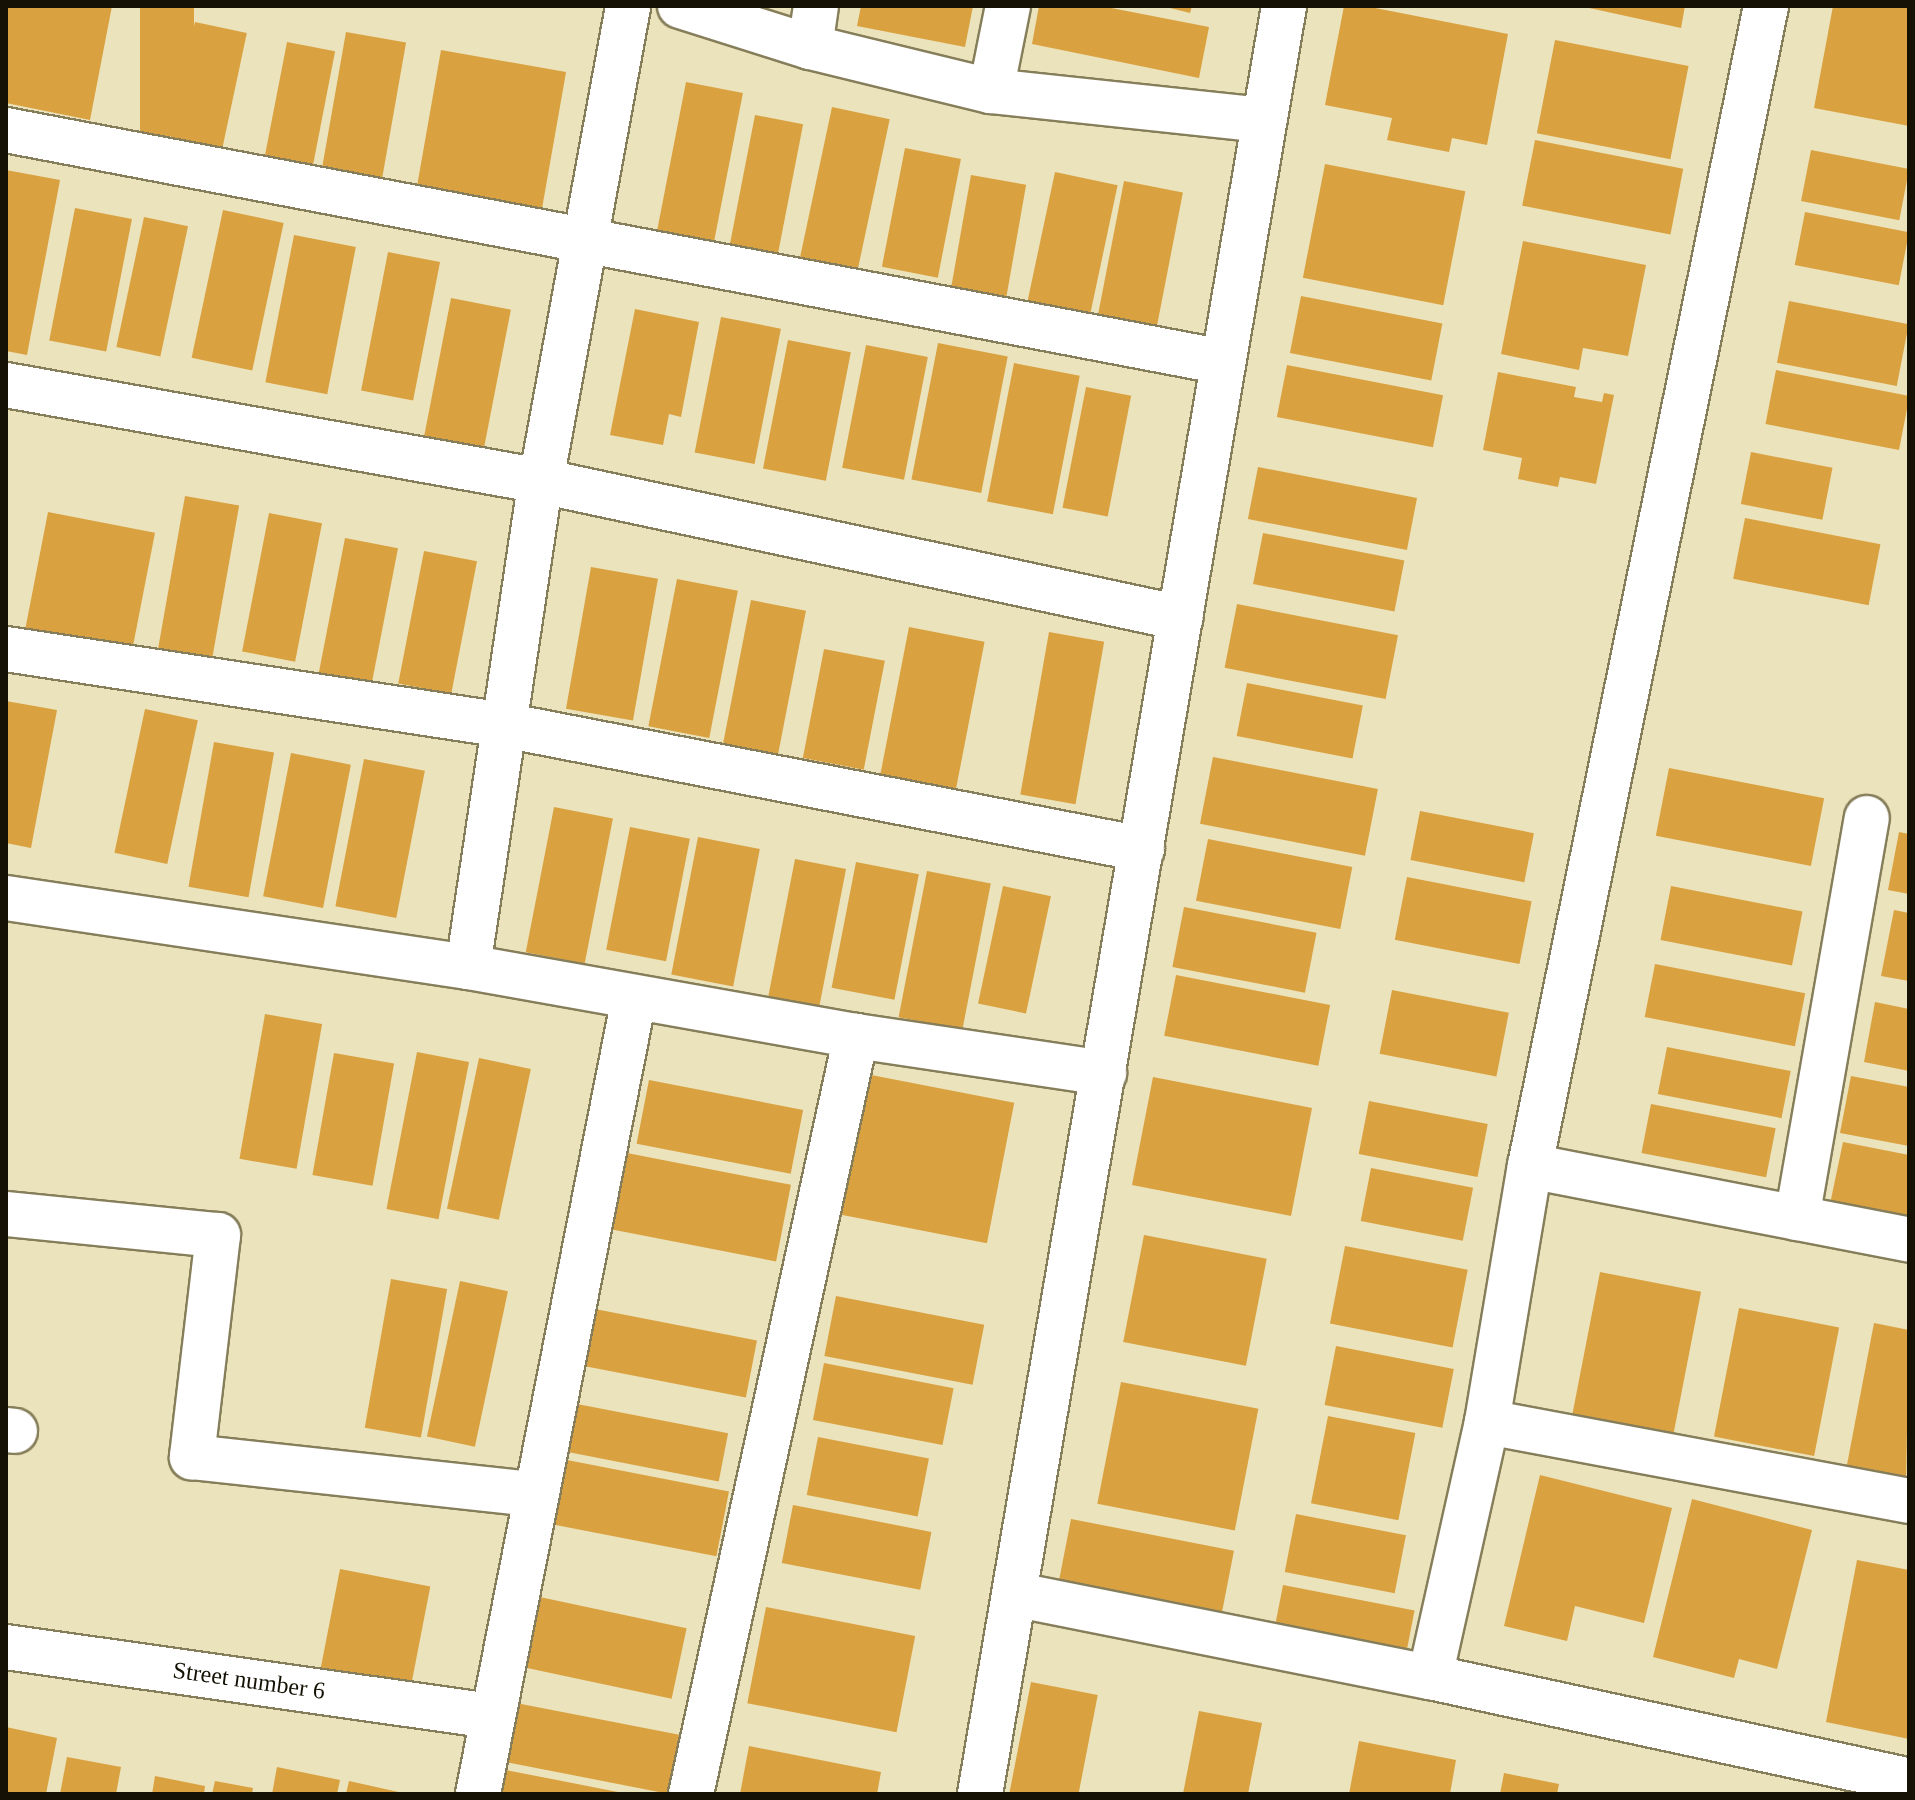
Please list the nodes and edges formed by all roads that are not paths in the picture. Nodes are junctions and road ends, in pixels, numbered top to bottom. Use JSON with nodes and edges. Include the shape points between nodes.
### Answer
{"nodes":[{"id":1,"x":628,"y":6,"type":"edge"},
{"id":2,"x":680,"y":6,"type":"edge"},
{"id":3,"x":1008,"y":6,"type":"edge"},
{"id":4,"x":1284,"y":6,"type":"edge"},
{"id":5,"x":1766,"y":6,"type":"edge"},
{"id":6,"x":813,"y":26,"type":"edge"},
{"id":7,"x":991,"y":91,"type":"junction"},
{"id":8,"x":1263,"y":120,"type":"junction"},
{"id":9,"x":6,"y":130,"type":"edge"},
{"id":10,"x":585,"y":242,"type":"junction"},
{"id":11,"x":1223,"y":362,"type":"junction"},
{"id":12,"x":6,"y":385,"type":"edge"},
{"id":13,"x":541,"y":481,"type":"junction"},
{"id":14,"x":1181,"y":618,"type":"junction"},
{"id":15,"x":6,"y":649,"type":"edge"},
{"id":16,"x":504,"y":725,"type":"junction"},
{"id":17,"x":1867,"y":818,"type":"dead end"},
{"id":18,"x":1142,"y":849,"type":"junction"},
{"id":19,"x":6,"y":898,"type":"edge"},
{"id":20,"x":468,"y":967,"type":"junction"},
{"id":21,"x":634,"y":998,"type":"junction"},
{"id":22,"x":856,"y":1036,"type":"junction"},
{"id":23,"x":1104,"y":1073,"type":"junction"},
{"id":24,"x":1530,"y":1166,"type":"junction"},
{"id":25,"x":6,"y":1214,"type":"edge"},
{"id":26,"x":1797,"y":1218,"type":"junction"},
{"id":27,"x":1909,"y":1240,"type":"edge"},
{"id":28,"x":1487,"y":1422,"type":"junction"},
{"id":29,"x":534,"y":1494,"type":"junction"},
{"id":30,"x":1909,"y":1501,"type":"edge"},
{"id":31,"x":1014,"y":1604,"type":"junction"},
{"id":32,"x":6,"y":1647,"type":"edge"},
{"id":33,"x":1430,"y":1677,"type":"junction"},
{"id":34,"x":492,"y":1716,"type":"junction"},
{"id":35,"x":1909,"y":1781,"type":"edge"},
{"id":36,"x":478,"y":1794,"type":"edge"},
{"id":37,"x":691,"y":1794,"type":"edge"},
{"id":38,"x":980,"y":1794,"type":"edge"}],
"edges":[{"from":1,"to":10,"type":"street"},
{"from":2,"to":6,"type":"street"},
{"from":3,"to":7,"type":"street"},
{"from":4,"to":8,"type":"street"},
{"from":5,"to":24,"type":"street"},
{"from":6,"to":7,"type":"street"},
{"from":7,"to":8,"type":"street"},
{"from":8,"to":11,"type":"street"},
{"from":9,"to":10,"type":"street"},
{"from":10,"to":11,"type":"street"},
{"from":10,"to":13,"type":"street"},
{"from":11,"to":14,"type":"street"},
{"from":12,"to":13,"type":"street"},
{"from":13,"to":14,"type":"street"},
{"from":13,"to":16,"type":"street"},
{"from":14,"to":18,"type":"street"},
{"from":15,"to":16,"type":"street"},
{"from":16,"to":18,"type":"street"},
{"from":16,"to":20,"type":"street"},
{"from":17,"to":26,"type":"street"},
{"from":18,"to":23,"type":"street"},
{"from":19,"to":20,"type":"street"},
{"from":20,"to":21,"type":"street"},
{"from":21,"to":22,"type":"street"},
{"from":21,"to":29,"type":"street"},
{"from":22,"to":23,"type":"street"},
{"from":22,"to":37,"type":"street"},
{"from":23,"to":31,"type":"street"},
{"from":24,"to":26,"type":"street"},
{"from":24,"to":28,"type":"street"},
{"from":25,"to":29,"type":"street","via":[[218,1235],[192,1457]]},
{"from":26,"to":27,"type":"street"},
{"from":28,"to":30,"type":"street"},
{"from":28,"to":33,"type":"street"},
{"from":29,"to":34,"type":"street"},
{"from":31,"to":33,"type":"street","via":[[1018,1595]]},
{"from":31,"to":38,"type":"street"},
{"from":32,"to":34,"type":"street","name":"Street number 6"},
{"from":33,"to":35,"type":"street"},
{"from":34,"to":36,"type":"street"}]}
